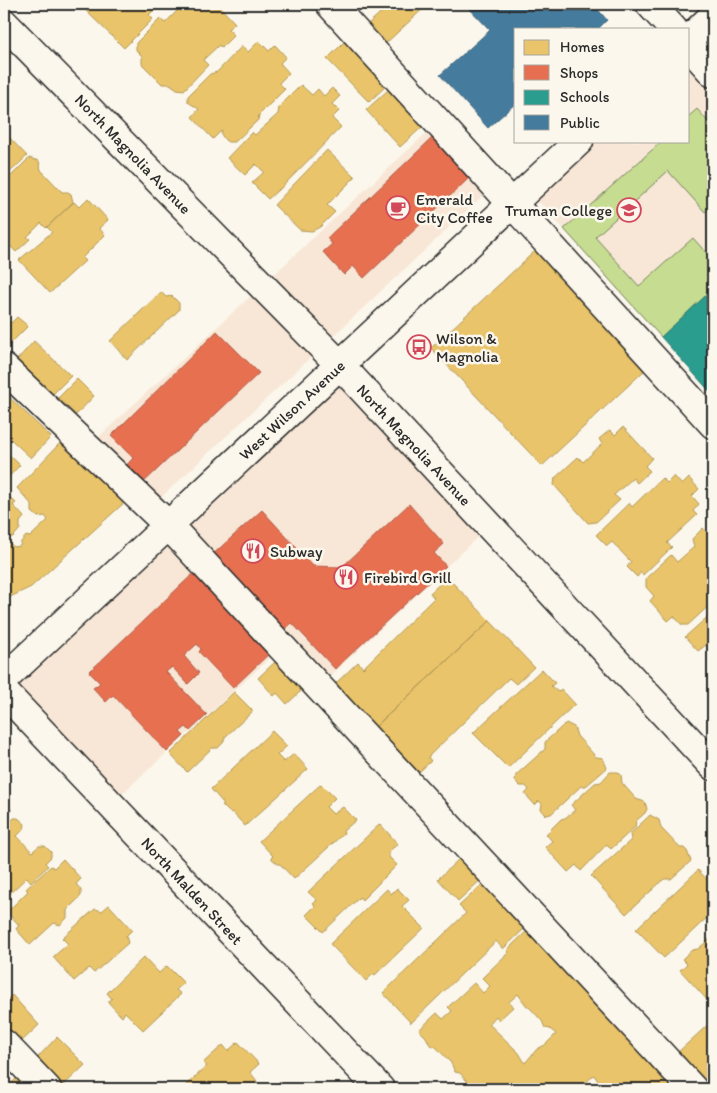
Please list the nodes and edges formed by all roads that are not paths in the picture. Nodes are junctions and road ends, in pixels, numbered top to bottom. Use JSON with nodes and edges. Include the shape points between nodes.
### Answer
{"nodes":[{"id":1,"x":330,"y":4,"type":"edge"},
{"id":2,"x":650,"y":4,"type":"edge"},
{"id":3,"x":713,"y":16,"type":"edge"},
{"id":4,"x":4,"y":23,"type":"edge"},
{"id":5,"x":672,"y":28,"type":"edge"},
{"id":6,"x":690,"y":38,"type":"edge"},
{"id":7,"x":690,"y":47,"type":"edge"},
{"id":8,"x":713,"y":73,"type":"edge"},
{"id":9,"x":578,"y":142,"type":"edge"},
{"id":10,"x":512,"y":204,"type":"junction"},
{"id":11,"x":340,"y":365,"type":"junction"},
{"id":12,"x":4,"y":368,"type":"edge"},
{"id":13,"x":713,"y":424,"type":"edge"},
{"id":14,"x":168,"y":525,"type":"junction"},
{"id":15,"x":4,"y":679,"type":"edge"},
{"id":16,"x":4,"y":692,"type":"edge"},
{"id":17,"x":713,"y":766,"type":"edge"},
{"id":18,"x":4,"y":1044,"type":"edge"},
{"id":19,"x":47,"y":1089,"type":"edge"},
{"id":20,"x":380,"y":1089,"type":"edge"},
{"id":21,"x":693,"y":1089,"type":"edge"}],
"edges":[{"from":1,"to":10,"type":"street"},
{"from":2,"to":5,"type":"street"},
{"from":3,"to":6,"type":"street"},
{"from":4,"to":11,"type":"street","name":"North Magnolia Avenue"},
{"from":7,"to":8,"type":"street"},
{"from":9,"to":10,"type":"street","name":"West Wilson Avenue"},
{"from":10,"to":11,"type":"street","name":"West Wilson Avenue"},
{"from":10,"to":13,"type":"street"},
{"from":11,"to":14,"type":"street","name":"West Wilson Avenue"},
{"from":11,"to":17,"type":"street","name":"North Magnolia Avenue"},
{"from":12,"to":14,"type":"street"},
{"from":14,"to":15,"type":"street","name":"West Wilson Avenue"},
{"from":14,"to":21,"type":"street"},
{"from":16,"to":20,"type":"street","name":"North Malden Street"},
{"from":18,"to":19,"type":"street"}]}
